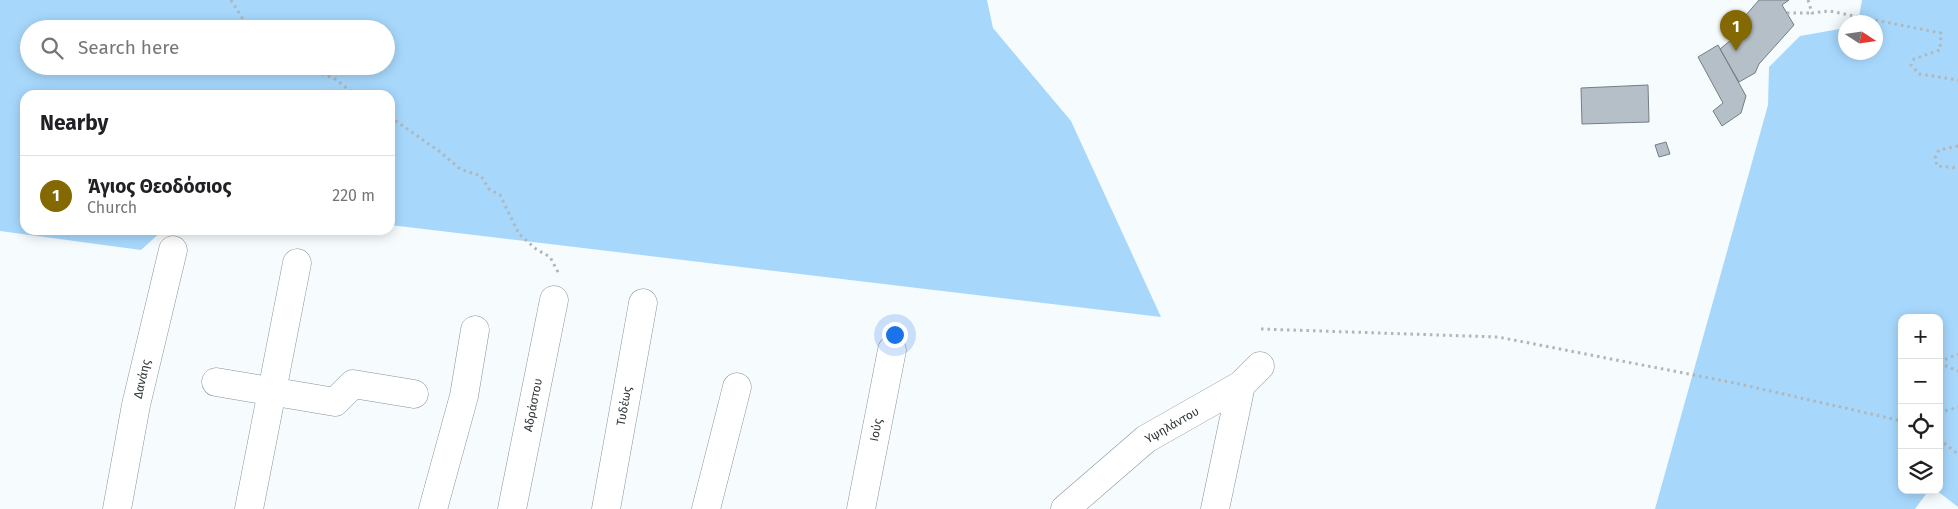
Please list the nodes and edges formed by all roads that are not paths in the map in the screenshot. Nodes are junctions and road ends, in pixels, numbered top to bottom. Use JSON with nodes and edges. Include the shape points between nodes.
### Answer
{"nodes":[{"id":1,"x":173,"y":250,"type":"dead end"},
{"id":2,"x":297,"y":263,"type":"dead end"},
{"id":3,"x":554,"y":300,"type":"dead end"},
{"id":4,"x":643,"y":303,"type":"dead end"},
{"id":5,"x":475,"y":330,"type":"dead end"},
{"id":6,"x":892,"y":350,"type":"dead end"},
{"id":7,"x":1260,"y":366,"type":"dead end"},
{"id":8,"x":216,"y":382,"type":"dead end"},
{"id":9,"x":1240,"y":385,"type":"junction"},
{"id":10,"x":737,"y":387,"type":"dead end"},
{"id":11,"x":271,"y":390,"type":"junction"},
{"id":12,"x":414,"y":394,"type":"dead end"},
{"id":13,"x":117,"y":509,"type":"edge"},
{"id":14,"x":249,"y":509,"type":"edge"},
{"id":15,"x":432,"y":509,"type":"edge"},
{"id":16,"x":512,"y":509,"type":"edge"},
{"id":17,"x":606,"y":509,"type":"edge"},
{"id":18,"x":706,"y":509,"type":"edge"},
{"id":19,"x":861,"y":509,"type":"edge"},
{"id":20,"x":1065,"y":509,"type":"edge"},
{"id":21,"x":1215,"y":509,"type":"edge"}],
"edges":[{"from":1,"to":13,"type":"street","name":"Δανάης","via":[[136,405]]},
{"from":2,"to":11,"type":"street"},
{"from":3,"to":16,"type":"street","name":"Αδράστου"},
{"from":4,"to":17,"type":"street","name":"Τυδέως"},
{"from":5,"to":15,"type":"street","via":[[464,396]]},
{"from":6,"to":19,"type":"street","name":"Ιούς"},
{"from":7,"to":9,"type":"street","name":"Υψηλάντου"},
{"from":8,"to":11,"type":"street"},
{"from":9,"to":20,"type":"street","name":"Υψηλάντου","via":[[1146,438]]},
{"from":9,"to":21,"type":"street"},
{"from":10,"to":18,"type":"street"},
{"from":11,"to":12,"type":"street","via":[[335,402],[353,384]]},
{"from":11,"to":14,"type":"street"}]}
